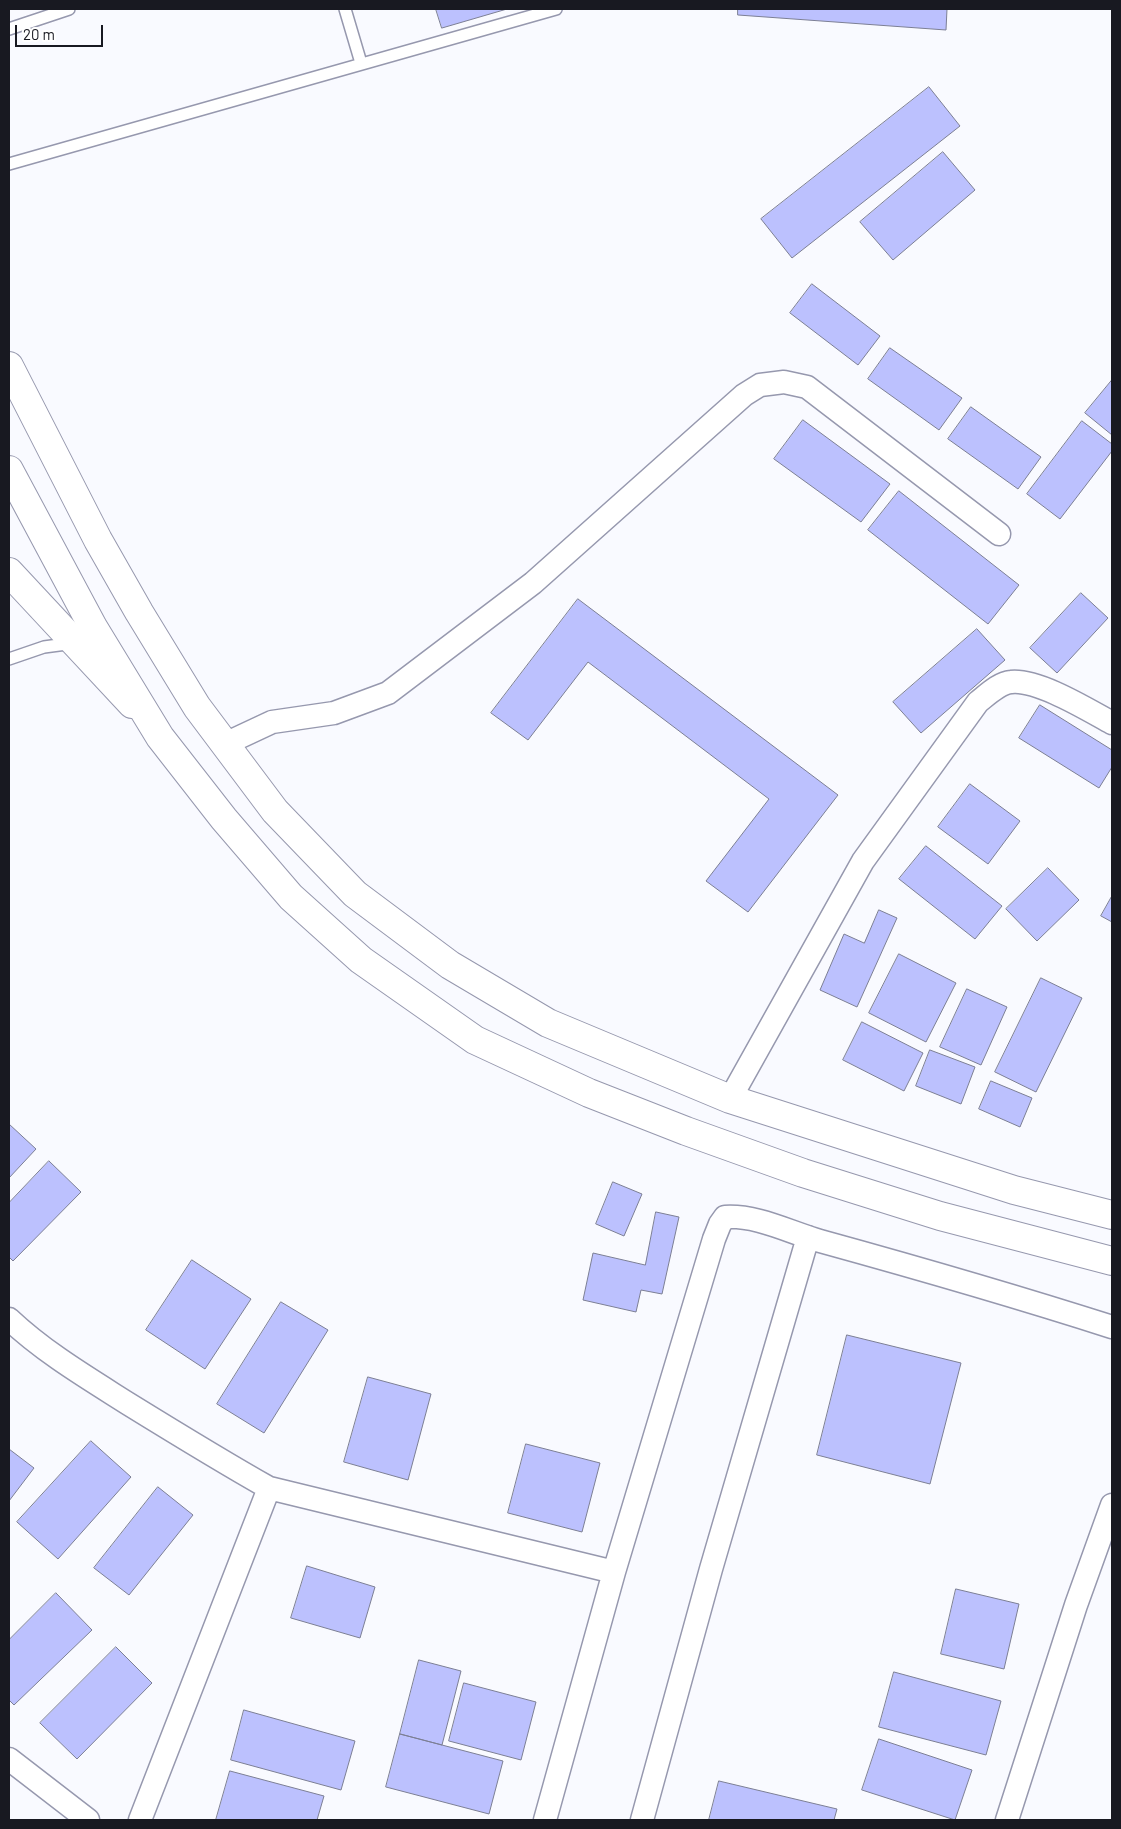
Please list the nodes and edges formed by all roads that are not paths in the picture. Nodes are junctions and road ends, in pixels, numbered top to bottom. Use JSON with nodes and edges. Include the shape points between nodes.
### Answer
{"nodes":[{"id":1,"x":69,"y":9,"type":"edge"},
{"id":2,"x":345,"y":9,"type":"edge"},
{"id":3,"x":556,"y":9,"type":"edge"},
{"id":4,"x":9,"y":29,"type":"edge"},
{"id":5,"x":361,"y":63,"type":"junction"},
{"id":6,"x":9,"y":164,"type":"edge"},
{"id":7,"x":9,"y":366,"type":"edge"},
{"id":8,"x":9,"y":470,"type":"edge"},
{"id":9,"x":999,"y":534,"type":"dead end"},
{"id":10,"x":9,"y":572,"type":"edge"},
{"id":11,"x":76,"y":643,"type":"junction"},
{"id":12,"x":9,"y":659,"type":"edge"},
{"id":13,"x":1112,"y":723,"type":"edge"},
{"id":14,"x":155,"y":728,"type":"junction"},
{"id":15,"x":225,"y":744,"type":"junction"},
{"id":16,"x":730,"y":1099,"type":"junction"},
{"id":17,"x":1112,"y":1215,"type":"edge"},
{"id":18,"x":808,"y":1237,"type":"junction"},
{"id":19,"x":1112,"y":1261,"type":"edge"},
{"id":20,"x":9,"y":1319,"type":"edge"},
{"id":21,"x":1112,"y":1327,"type":"edge"},
{"id":22,"x":269,"y":1488,"type":"junction"},
{"id":23,"x":1112,"y":1505,"type":"edge"},
{"id":24,"x":614,"y":1572,"type":"junction"},
{"id":25,"x":9,"y":1759,"type":"edge"},
{"id":26,"x":88,"y":1820,"type":"edge"},
{"id":27,"x":140,"y":1820,"type":"edge"},
{"id":28,"x":545,"y":1820,"type":"edge"},
{"id":29,"x":642,"y":1820,"type":"edge"},
{"id":30,"x":1007,"y":1820,"type":"edge"}],
"edges":[{"from":1,"to":4,"type":"lane"},
{"from":2,"to":5,"type":"lane"},
{"from":3,"to":5,"type":"lane"},
{"from":5,"to":6,"type":"lane"},
{"from":7,"to":15,"type":"main road","via":[[98,540],[139,612],[197,706]]},
{"from":8,"to":14,"type":"main road","via":[[93,626]]},
{"from":9,"to":15,"type":"street","via":[[808,387],[784,382],[760,385],[744,395],[533,583],[388,693],[334,714],[272,722]]},
{"from":10,"to":11,"type":"main road"},
{"from":11,"to":12,"type":"lane","via":[[44,647]]},
{"from":11,"to":14,"type":"main road"},
{"from":13,"to":16,"type":"street","via":[[1046,689],[1010,681],[978,702],[863,861]]},
{"from":14,"to":19,"type":"main road","via":[[224,819],[291,897],[361,960],[475,1040],[589,1093],[803,1172],[940,1216]]},
{"from":15,"to":16,"type":"main road","via":[[275,811],[355,894],[450,965],[548,1023]]},
{"from":16,"to":17,"type":"main road","via":[[1014,1190]]},
{"from":18,"to":21,"type":"street","via":[[990,1288]]},
{"from":18,"to":24,"type":"street","via":[[736,1216],[725,1217],[720,1224]]},
{"from":18,"to":29,"type":"street"},
{"from":20,"to":22,"type":"street","via":[[28,1338],[78,1372]]},
{"from":22,"to":24,"type":"street"},
{"from":22,"to":27,"type":"street"},
{"from":23,"to":30,"type":"street","via":[[1076,1605]]},
{"from":24,"to":28,"type":"street"},
{"from":25,"to":26,"type":"street"}]}
